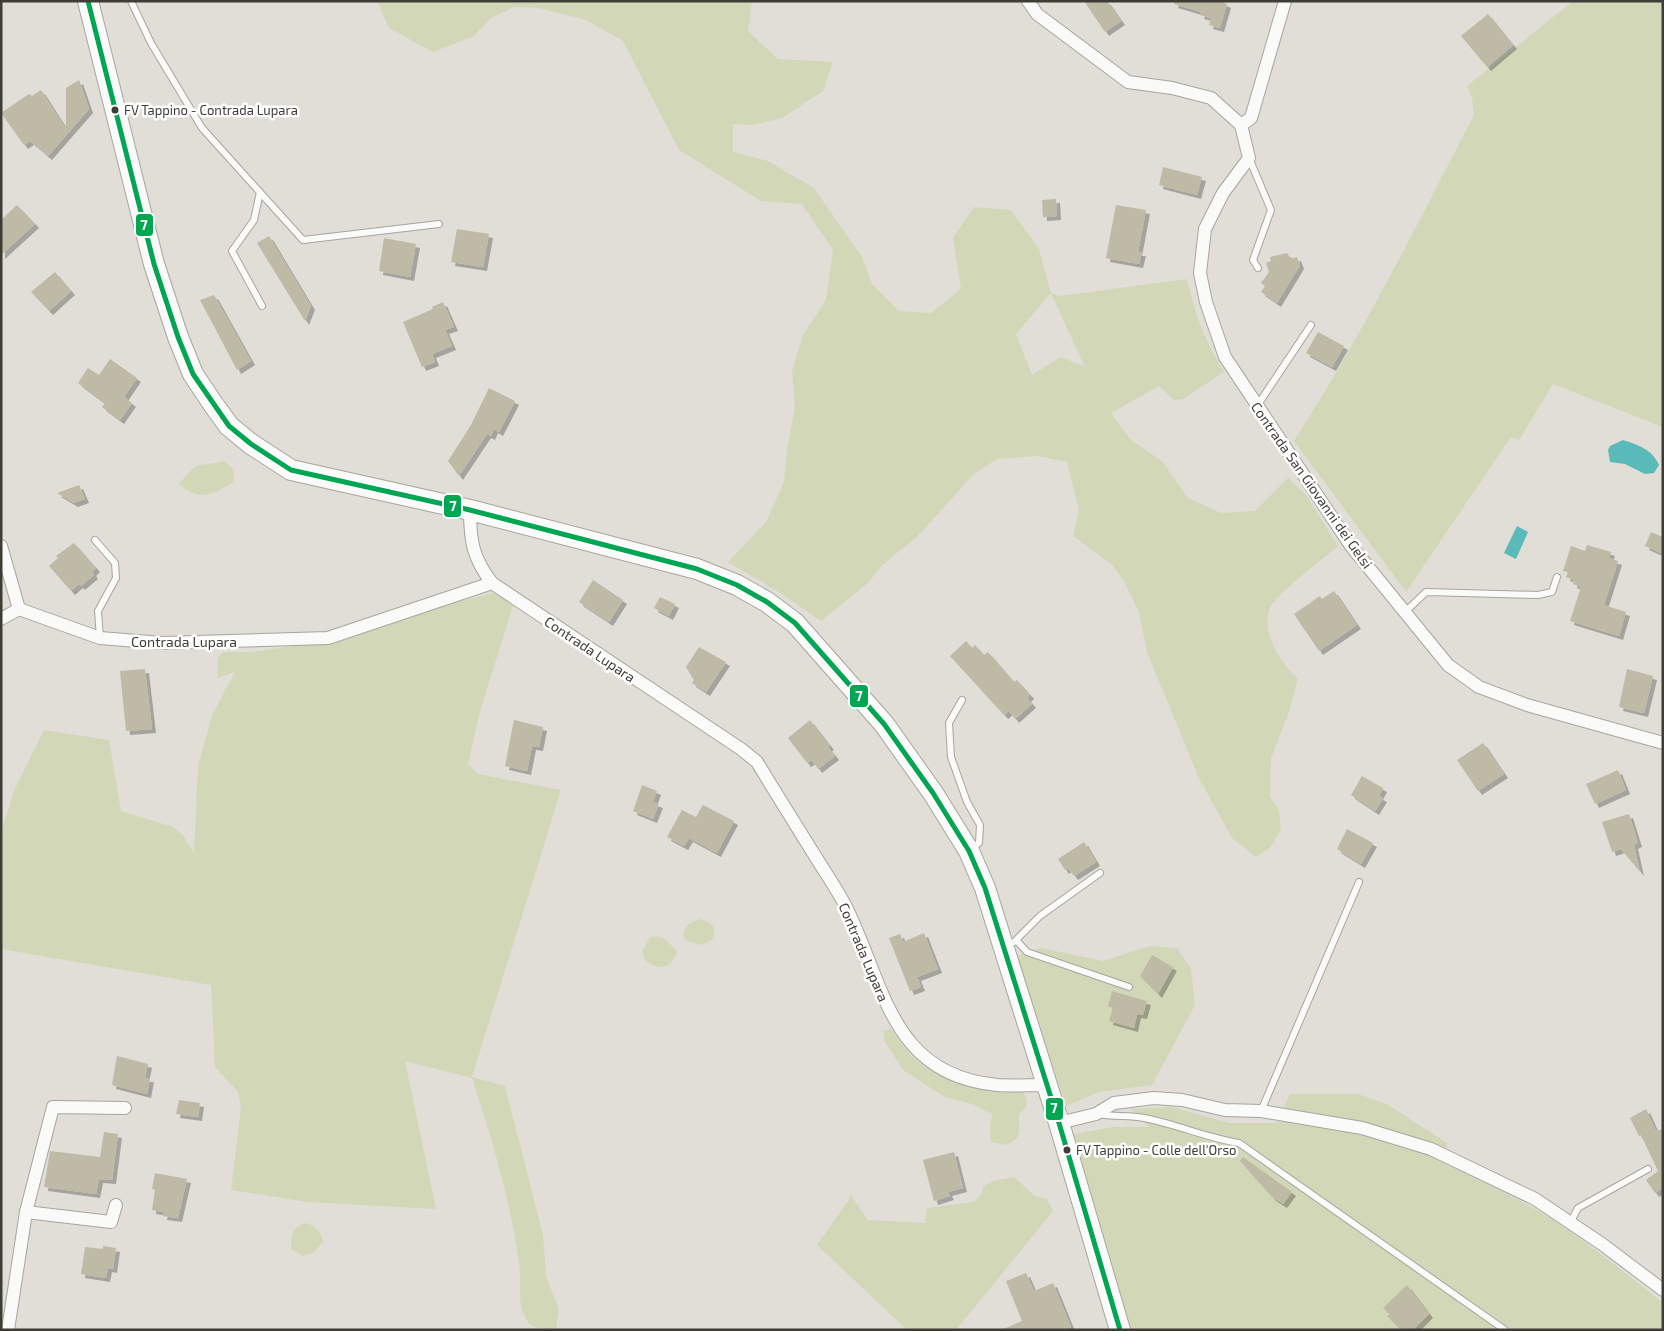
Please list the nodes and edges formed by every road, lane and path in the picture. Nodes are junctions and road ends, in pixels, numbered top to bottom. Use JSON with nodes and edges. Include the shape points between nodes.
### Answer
{"nodes":[{"id":1,"x":88,"y":1,"type":"edge"},
{"id":2,"x":131,"y":1,"type":"edge"},
{"id":3,"x":1028,"y":1,"type":"edge"},
{"id":4,"x":1285,"y":1,"type":"edge"},
{"id":5,"x":1241,"y":125,"type":"junction"},
{"id":6,"x":1249,"y":158,"type":"junction"},
{"id":7,"x":260,"y":192,"type":"junction"},
{"id":8,"x":439,"y":224,"type":"dead end"},
{"id":9,"x":1258,"y":268,"type":"dead end"},
{"id":10,"x":262,"y":306,"type":"dead end"},
{"id":11,"x":1311,"y":325,"type":"dead end"},
{"id":12,"x":1257,"y":406,"type":"junction"},
{"id":13,"x":470,"y":510,"type":"junction"},
{"id":14,"x":95,"y":540,"type":"dead end"},
{"id":15,"x":1,"y":546,"type":"edge"},
{"id":16,"x":1557,"y":577,"type":"dead end"},
{"id":17,"x":492,"y":583,"type":"junction"},
{"id":18,"x":20,"y":609,"type":"junction"},
{"id":19,"x":1405,"y":612,"type":"junction"},
{"id":20,"x":1,"y":619,"type":"edge"},
{"id":21,"x":100,"y":638,"type":"junction"},
{"id":22,"x":962,"y":700,"type":"dead end"},
{"id":23,"x":1661,"y":746,"type":"edge"},
{"id":24,"x":969,"y":851,"type":"junction"},
{"id":25,"x":1100,"y":874,"type":"dead end"},
{"id":26,"x":1359,"y":882,"type":"dead end"},
{"id":27,"x":1010,"y":944,"type":"junction"},
{"id":28,"x":1129,"y":988,"type":"dead end"},
{"id":29,"x":1047,"y":1085,"type":"junction"},
{"id":30,"x":125,"y":1108,"type":"dead end"},
{"id":31,"x":1261,"y":1111,"type":"junction"},
{"id":32,"x":1096,"y":1114,"type":"junction"},
{"id":33,"x":1059,"y":1123,"type":"junction"},
{"id":34,"x":1648,"y":1169,"type":"dead end"},
{"id":35,"x":116,"y":1205,"type":"dead end"},
{"id":36,"x":26,"y":1212,"type":"junction"},
{"id":37,"x":1570,"y":1223,"type":"junction"},
{"id":38,"x":1663,"y":1290,"type":"edge"},
{"id":39,"x":8,"y":1330,"type":"edge"},
{"id":40,"x":1120,"y":1330,"type":"edge"},
{"id":41,"x":1505,"y":1330,"type":"edge"}],
"edges":[{"from":1,"to":13,"type":"main road","via":[[166,305],[194,374],[229,426],[291,470]]},
{"from":2,"to":7,"type":"lane","via":[[151,43],[202,128]]},
{"from":3,"to":5,"type":"street","via":[[1037,14],[1128,82],[1211,98]]},
{"from":4,"to":5,"type":"street","via":[[1250,118]]},
{"from":5,"to":6,"type":"street"},
{"from":6,"to":9,"type":"lane","via":[[1271,210],[1253,260]]},
{"from":6,"to":12,"type":"street","name":"Contrada San Giovanni dei Gelsi","via":[[1222,193],[1205,230],[1200,273],[1206,302],[1225,357]]},
{"from":7,"to":8,"type":"lane","via":[[303,240]]},
{"from":7,"to":10,"type":"lane","via":[[254,220],[232,251]]},
{"from":11,"to":12,"type":"lane"},
{"from":12,"to":19,"type":"street","name":"Contrada San Giovanni dei Gelsi","via":[[1351,546]]},
{"from":13,"to":17,"type":"street","via":[[473,552]]},
{"from":13,"to":24,"type":"main road","via":[[697,569],[737,585],[767,602],[795,623],[884,724]]},
{"from":14,"to":21,"type":"lane","via":[[115,563],[116,578],[98,611]]},
{"from":15,"to":18,"type":"street"},
{"from":16,"to":19,"type":"lane","via":[[1552,592],[1538,596],[1426,592]]},
{"from":17,"to":21,"type":"street","name":"Contrada Lupara","via":[[328,638],[162,643]]},
{"from":17,"to":29,"type":"street","name":"Contrada Lupara","via":[[757,762],[846,906],[889,1009],[912,1047],[953,1073],[975,1080],[997,1085]]},
{"from":18,"to":20,"type":"street"},
{"from":18,"to":21,"type":"street","name":"Contrada Lupara"},
{"from":19,"to":23,"type":"street","name":"Contrada San Giovanni dei Gelsi","via":[[1448,665],[1479,687]]},
{"from":22,"to":24,"type":"lane","via":[[949,723],[951,757],[967,802],[980,825],[979,843]]},
{"from":24,"to":27,"type":"main road"},
{"from":25,"to":27,"type":"lane","via":[[1040,916]]},
{"from":26,"to":31,"type":"lane"},
{"from":27,"to":28,"type":"lane"},
{"from":27,"to":29,"type":"main road"},
{"from":29,"to":33,"type":"main road"},
{"from":30,"to":36,"type":"street","via":[[53,1107]]},
{"from":31,"to":32,"type":"street","via":[[1225,1110],[1182,1100],[1154,1098],[1114,1103]]},
{"from":31,"to":37,"type":"street","via":[[1362,1128],[1431,1149],[1535,1200]]},
{"from":32,"to":33,"type":"street"},
{"from":32,"to":41,"type":"lane","via":[[1144,1118],[1239,1144]]},
{"from":33,"to":40,"type":"main road"},
{"from":34,"to":37,"type":"lane","via":[[1578,1208]]},
{"from":35,"to":36,"type":"street","via":[[111,1222]]},
{"from":36,"to":39,"type":"street"},
{"from":37,"to":38,"type":"street"}]}
